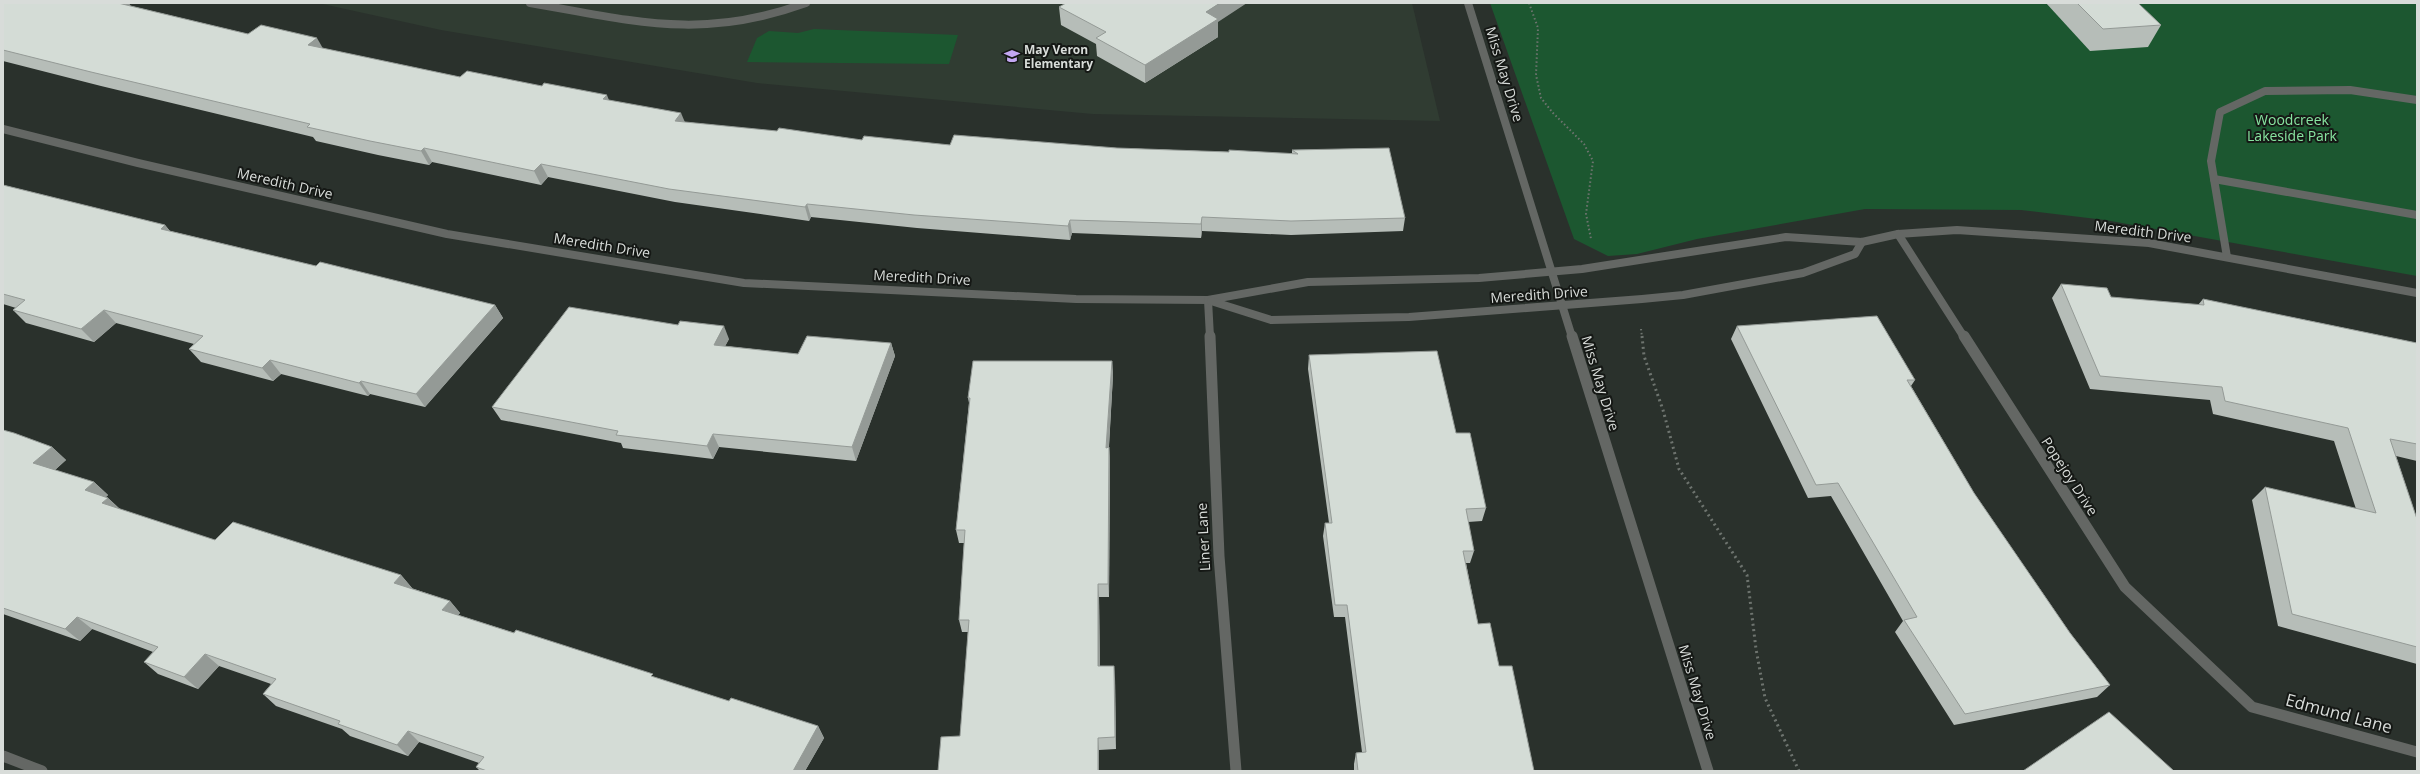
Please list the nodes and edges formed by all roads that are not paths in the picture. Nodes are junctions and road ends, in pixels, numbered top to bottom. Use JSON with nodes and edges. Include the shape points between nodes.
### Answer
{"nodes":[{"id":1,"x":530,"y":3,"type":"edge"},
{"id":2,"x":806,"y":3,"type":"edge"},
{"id":3,"x":1468,"y":3,"type":"edge"},
{"id":4,"x":2417,"y":100,"type":"edge"},
{"id":5,"x":3,"y":129,"type":"edge"},
{"id":6,"x":2214,"y":179,"type":"junction"},
{"id":7,"x":2417,"y":215,"type":"edge"},
{"id":8,"x":1898,"y":234,"type":"junction"},
{"id":9,"x":1862,"y":242,"type":"junction"},
{"id":10,"x":2227,"y":257,"type":"junction"},
{"id":11,"x":1552,"y":272,"type":"junction"},
{"id":12,"x":2417,"y":292,"type":"edge"},
{"id":13,"x":1208,"y":300,"type":"junction"},
{"id":14,"x":1562,"y":306,"type":"junction"},
{"id":15,"x":2252,"y":707,"type":"joint"},
{"id":16,"x":2417,"y":752,"type":"edge"},
{"id":17,"x":3,"y":756,"type":"edge"},
{"id":18,"x":42,"y":771,"type":"edge"},
{"id":19,"x":1236,"y":771,"type":"edge"},
{"id":20,"x":1708,"y":771,"type":"edge"}],
"edges":[{"from":1,"to":2,"type":"street","via":[[659,25],[682,26],[750,20]]},
{"from":3,"to":11,"type":"street","name":"Miss May Drive"},
{"from":4,"to":6,"type":"street","via":[[2350,90],[2265,91],[2220,112],[2211,162]]},
{"from":5,"to":13,"type":"street","name":"Meredith Drive","via":[[138,163],[447,234],[744,283],[1076,299]]},
{"from":6,"to":7,"type":"street"},
{"from":6,"to":10,"type":"street"},
{"from":8,"to":9,"type":"street","name":"Meredith Drive"},
{"from":8,"to":10,"type":"street","name":"Meredith Drive","via":[[1957,230],[2023,234],[2149,243]]},
{"from":8,"to":15,"type":"street","name":"Popejoy Drive","via":[[2125,588]]},
{"from":9,"to":11,"type":"street","name":"Meredith Drive","via":[[1786,237]]},
{"from":9,"to":14,"type":"street","name":"Meredith Drive","via":[[1855,254],[1803,273],[1683,296]]},
{"from":10,"to":12,"type":"street","name":"Meredith Drive"},
{"from":11,"to":13,"type":"street","name":"Meredith Drive","via":[[1479,278],[1308,282]]},
{"from":11,"to":14,"type":"street","name":"Miss May Drive"},
{"from":13,"to":14,"type":"street","name":"Meredith Drive","via":[[1271,320],[1409,317]]},
{"from":13,"to":19,"type":"street","name":"Liner Lane","via":[[1219,556]]},
{"from":14,"to":20,"type":"street","name":"Miss May Drive"},
{"from":15,"to":16,"type":"street","name":"Edmund Lane"},
{"from":17,"to":18,"type":"street"}]}
